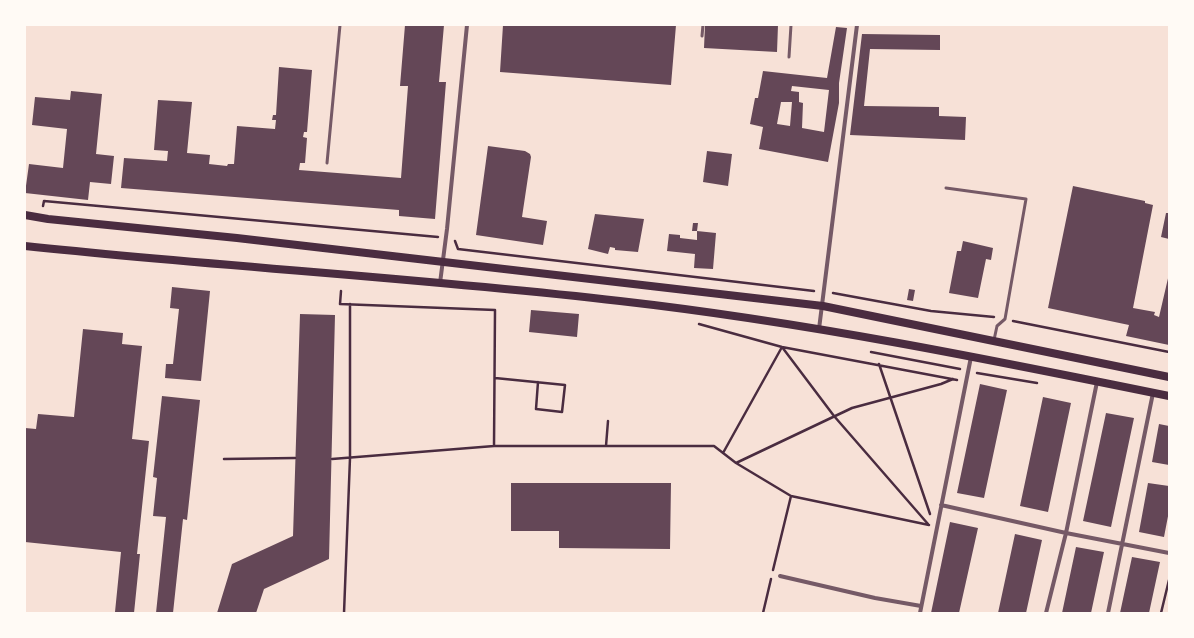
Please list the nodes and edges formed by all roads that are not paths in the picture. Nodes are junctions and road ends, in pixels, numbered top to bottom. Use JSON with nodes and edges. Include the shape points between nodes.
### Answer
{"nodes":[{"id":1,"x":340,"y":25,"type":"edge"},
{"id":2,"x":467,"y":25,"type":"edge"},
{"id":3,"x":703,"y":25,"type":"edge"},
{"id":4,"x":791,"y":25,"type":"edge"},
{"id":5,"x":857,"y":25,"type":"edge"},
{"id":6,"x":702,"y":36,"type":"dead end"},
{"id":7,"x":789,"y":57,"type":"dead end"},
{"id":8,"x":327,"y":163,"type":"dead end"},
{"id":9,"x":946,"y":188,"type":"dead end"},
{"id":10,"x":25,"y":215,"type":"edge"},
{"id":11,"x":25,"y":246,"type":"edge"},
{"id":12,"x":442,"y":262,"type":"junction"},
{"id":13,"x":440,"y":284,"type":"junction"},
{"id":14,"x":823,"y":306,"type":"junction"},
{"id":15,"x":819,"y":330,"type":"junction"},
{"id":16,"x":994,"y":340,"type":"junction"},
{"id":17,"x":971,"y":357,"type":"junction"},
{"id":18,"x":1169,"y":377,"type":"edge"},
{"id":19,"x":1097,"y":382,"type":"junction"},
{"id":20,"x":1153,"y":393,"type":"junction"},
{"id":21,"x":1169,"y":396,"type":"edge"},
{"id":22,"x":941,"y":505,"type":"junction"},
{"id":23,"x":1066,"y":533,"type":"junction"},
{"id":24,"x":1124,"y":545,"type":"junction"},
{"id":25,"x":1169,"y":553,"type":"edge"},
{"id":26,"x":780,"y":576,"type":"dead end"},
{"id":27,"x":921,"y":606,"type":"junction"},
{"id":28,"x":920,"y":613,"type":"edge"},
{"id":29,"x":1046,"y":613,"type":"edge"},
{"id":30,"x":1108,"y":613,"type":"edge"}],
"edges":[{"from":1,"to":8,"type":"lane"},
{"from":2,"to":12,"type":"street"},
{"from":3,"to":6,"type":"lane"},
{"from":4,"to":7,"type":"lane"},
{"from":5,"to":14,"type":"street"},
{"from":9,"to":16,"type":"lane","via":[[1026,199],[1006,319],[997,326]]},
{"from":10,"to":12,"type":"main road"},
{"from":11,"to":13,"type":"main road"},
{"from":12,"to":13,"type":"street"},
{"from":12,"to":14,"type":"main road"},
{"from":13,"to":15,"type":"main road","via":[[619,301]]},
{"from":14,"to":15,"type":"street"},
{"from":14,"to":16,"type":"main road"},
{"from":15,"to":17,"type":"main road"},
{"from":16,"to":18,"type":"main road"},
{"from":17,"to":19,"type":"main road"},
{"from":17,"to":22,"type":"street"},
{"from":19,"to":20,"type":"main road"},
{"from":19,"to":23,"type":"street"},
{"from":20,"to":21,"type":"main road"},
{"from":20,"to":24,"type":"street"},
{"from":22,"to":23,"type":"street"},
{"from":22,"to":27,"type":"street"},
{"from":23,"to":24,"type":"street"},
{"from":23,"to":29,"type":"street"},
{"from":24,"to":25,"type":"street"},
{"from":24,"to":30,"type":"street"},
{"from":26,"to":27,"type":"street"},
{"from":27,"to":28,"type":"street"}]}
